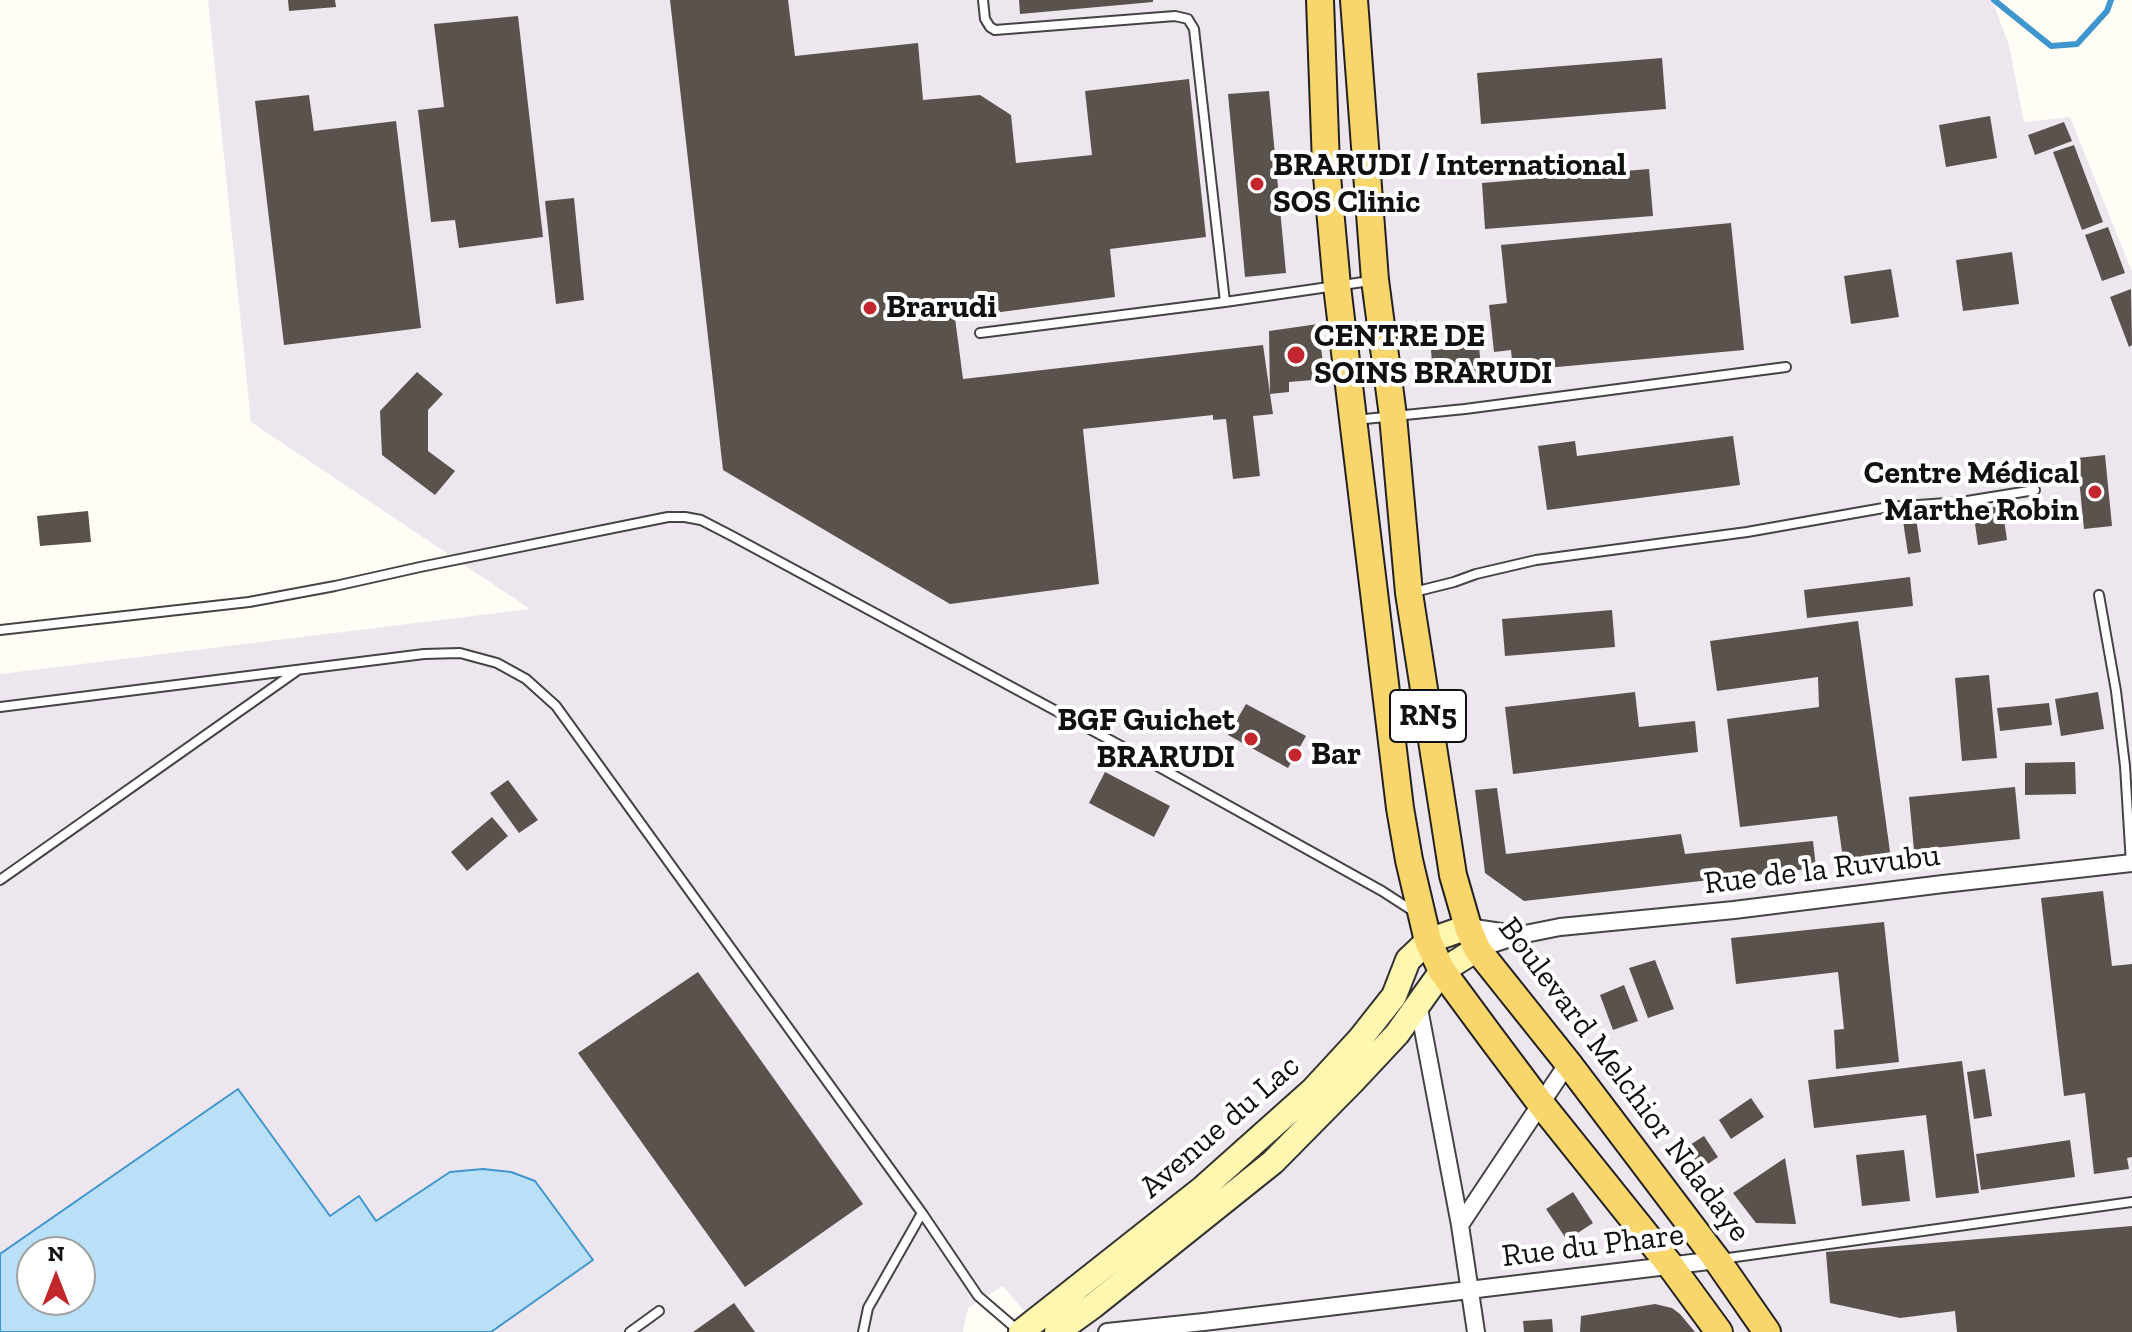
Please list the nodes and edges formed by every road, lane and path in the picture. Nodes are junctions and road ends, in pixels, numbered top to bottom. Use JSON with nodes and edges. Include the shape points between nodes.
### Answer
{"nodes":[{"id":1,"x":983,"y":0,"type":"edge"},
{"id":2,"x":1320,"y":0,"type":"edge"},
{"id":3,"x":1354,"y":0,"type":"edge"},
{"id":4,"x":1375,"y":280,"type":"junction"},
{"id":5,"x":1337,"y":286,"type":"junction"},
{"id":6,"x":1225,"y":302,"type":"junction"},
{"id":7,"x":980,"y":333,"type":"dead end"},
{"id":8,"x":1786,"y":367,"type":"dead end"},
{"id":9,"x":1393,"y":416,"type":"junction"},
{"id":10,"x":1355,"y":420,"type":"junction"},
{"id":11,"x":2035,"y":490,"type":"dead end"},
{"id":12,"x":1409,"y":593,"type":"junction"},
{"id":13,"x":2099,"y":595,"type":"dead end"},
{"id":14,"x":0,"y":630,"type":"edge"},
{"id":15,"x":299,"y":670,"type":"junction"},
{"id":16,"x":0,"y":707,"type":"edge"},
{"id":17,"x":2132,"y":864,"type":"edge"},
{"id":18,"x":0,"y":880,"type":"edge"},
{"id":19,"x":1425,"y":929,"type":"junction"},
{"id":20,"x":1520,"y":935,"type":"junction"},
{"id":21,"x":1472,"y":938,"type":"junction"},
{"id":22,"x":1442,"y":971,"type":"junction"},
{"id":23,"x":1418,"y":1003,"type":"junction"},
{"id":24,"x":1568,"y":1063,"type":"junction"},
{"id":25,"x":1541,"y":1104,"type":"junction"},
{"id":26,"x":2132,"y":1202,"type":"edge"},
{"id":27,"x":922,"y":1213,"type":"junction"},
{"id":28,"x":1460,"y":1225,"type":"junction"},
{"id":29,"x":1717,"y":1260,"type":"junction"},
{"id":30,"x":1670,"y":1265,"type":"junction"},
{"id":31,"x":1470,"y":1289,"type":"junction"},
{"id":32,"x":659,"y":1311,"type":"dead end"},
{"id":33,"x":630,"y":1332,"type":"edge"},
{"id":34,"x":863,"y":1332,"type":"edge"},
{"id":35,"x":1020,"y":1332,"type":"edge"},
{"id":36,"x":1057,"y":1332,"type":"edge"},
{"id":37,"x":1107,"y":1332,"type":"edge"},
{"id":38,"x":1476,"y":1332,"type":"edge"},
{"id":39,"x":1719,"y":1332,"type":"edge"},
{"id":40,"x":1767,"y":1332,"type":"edge"}],
"edges":[{"from":1,"to":6,"type":"lane","via":[[985,19],[995,30],[1188,19],[1194,29]]},
{"from":2,"to":5,"type":"main road","number":"RN5"},
{"from":3,"to":4,"type":"main road","name":"Boulevard Melchior Ndadaye","number":"RN5"},
{"from":4,"to":5,"type":"lane"},
{"from":4,"to":9,"type":"main road","name":"Boulevard Melchior Ndadaye","number":"RN5"},
{"from":5,"to":6,"type":"lane"},
{"from":5,"to":10,"type":"main road","number":"RN5"},
{"from":6,"to":7,"type":"lane"},
{"from":8,"to":9,"type":"lane"},
{"from":9,"to":10,"type":"lane"},
{"from":9,"to":12,"type":"main road","name":"Boulevard Melchior Ndadaye","number":"RN5"},
{"from":10,"to":19,"type":"main road","number":"RN5","via":[[1400,808]]},
{"from":11,"to":12,"type":"lane","via":[[1536,560]]},
{"from":12,"to":21,"type":"main road","name":"Boulevard Melchior Ndadaye","number":"RN5","via":[[1453,875]]},
{"from":13,"to":17,"type":"lane","via":[[2116,691]]},
{"from":14,"to":19,"type":"lane","via":[[249,602],[668,517],[701,520],[1382,891]]},
{"from":15,"to":16,"type":"lane"},
{"from":15,"to":18,"type":"lane"},
{"from":15,"to":27,"type":"lane","via":[[460,653],[497,663],[526,679],[556,706]]},
{"from":17,"to":20,"type":"street","name":"Rue de la Ruvubu"},
{"from":19,"to":21,"type":"main road"},
{"from":19,"to":22,"type":"main road","number":"RN5"},
{"from":19,"to":35,"type":"main road","name":"Avenue du Lac","via":[[1394,996],[1313,1090],[1202,1189]]},
{"from":20,"to":21,"type":"street","name":"Rue de la Ruvubu"},
{"from":20,"to":21,"type":"street","name":"Rue de la Ruvubu"},
{"from":21,"to":22,"type":"main road"},
{"from":21,"to":24,"type":"main road","name":"Boulevard Melchior Ndadaye","number":"RN5"},
{"from":22,"to":23,"type":"main road","name":"Avenue du Lac"},
{"from":22,"to":25,"type":"main road","number":"RN5"},
{"from":23,"to":28,"type":"street"},
{"from":23,"to":36,"type":"main road","name":"Avenue du Lac","via":[[1397,1034],[1273,1162]]},
{"from":24,"to":25,"type":"street"},
{"from":24,"to":29,"type":"main road","name":"Boulevard Melchior Ndadaye","number":"RN5"},
{"from":25,"to":28,"type":"street"},
{"from":25,"to":30,"type":"main road","number":"RN5"},
{"from":26,"to":29,"type":"lane","name":"Rue du Phare"},
{"from":27,"to":34,"type":"lane","via":[[868,1308]]},
{"from":27,"to":35,"type":"lane","via":[[978,1296]]},
{"from":28,"to":31,"type":"street"},
{"from":29,"to":30,"type":"street","name":"Rue du Phare"},
{"from":29,"to":40,"type":"main road","name":"Boulevard Melchior Ndadaye","number":"RN5"},
{"from":30,"to":31,"type":"street","name":"Rue du Phare"},
{"from":30,"to":39,"type":"main road","number":"RN5"},
{"from":31,"to":37,"type":"street","name":"Rue du Phare"},
{"from":31,"to":38,"type":"street"},
{"from":32,"to":33,"type":"lane"}]}
